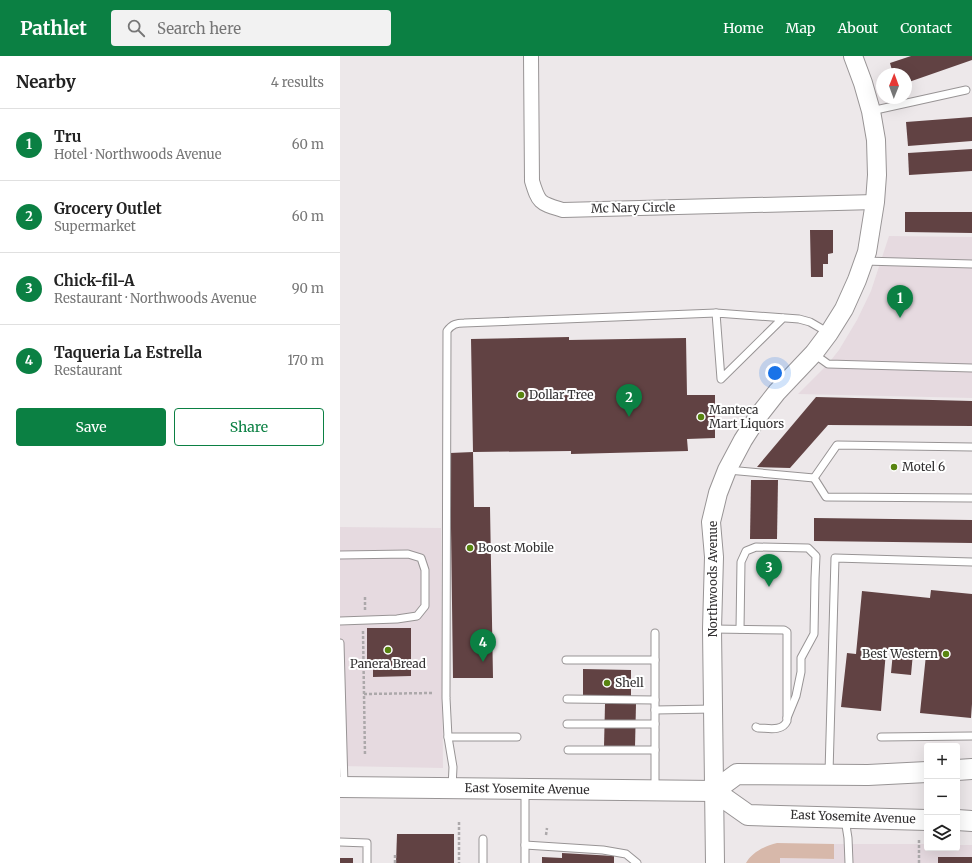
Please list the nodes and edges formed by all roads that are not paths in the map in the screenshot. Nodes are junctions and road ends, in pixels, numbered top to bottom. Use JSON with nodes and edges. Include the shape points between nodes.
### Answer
{"nodes":[{"id":1,"x":531,"y":56,"type":"edge"},
{"id":2,"x":853,"y":56,"type":"edge"},
{"id":3,"x":966,"y":90,"type":"dead end"},
{"id":4,"x":871,"y":111,"type":"junction"},
{"id":5,"x":875,"y":202,"type":"junction"},
{"id":6,"x":864,"y":261,"type":"junction"},
{"id":7,"x":972,"y":264,"type":"edge"},
{"id":8,"x":716,"y":313,"type":"junction"},
{"id":9,"x":783,"y":318,"type":"junction"},
{"id":10,"x":829,"y":333,"type":"junction"},
{"id":11,"x":814,"y":353,"type":"junction"},
{"id":12,"x":972,"y":368,"type":"edge"},
{"id":13,"x":972,"y":447,"type":"edge"},
{"id":14,"x":728,"y":470,"type":"junction"},
{"id":15,"x":814,"y":478,"type":"junction"},
{"id":16,"x":972,"y":498,"type":"edge"},
{"id":17,"x":340,"y":555,"type":"edge"},
{"id":18,"x":972,"y":562,"type":"edge"},
{"id":19,"x":340,"y":621,"type":"edge"},
{"id":20,"x":712,"y":628,"type":"junction"},
{"id":21,"x":740,"y":629,"type":"junction"},
{"id":22,"x":655,"y":633,"type":"dead end"},
{"id":23,"x":340,"y":643,"type":"edge"},
{"id":24,"x":566,"y":660,"type":"dead end"},
{"id":25,"x":655,"y":660,"type":"junction"},
{"id":26,"x":567,"y":699,"type":"dead end"},
{"id":27,"x":655,"y":700,"type":"junction"},
{"id":28,"x":713,"y":709,"type":"junction"},
{"id":29,"x":655,"y":710,"type":"junction"},
{"id":30,"x":787,"y":718,"type":"junction"},
{"id":31,"x":567,"y":724,"type":"dead end"},
{"id":32,"x":655,"y":724,"type":"junction"},
{"id":33,"x":756,"y":727,"type":"dead end"},
{"id":34,"x":972,"y":736,"type":"edge"},
{"id":35,"x":448,"y":737,"type":"junction"},
{"id":36,"x":517,"y":737,"type":"dead end"},
{"id":37,"x":881,"y":737,"type":"dead end"},
{"id":38,"x":568,"y":750,"type":"dead end"},
{"id":39,"x":655,"y":750,"type":"junction"},
{"id":40,"x":972,"y":769,"type":"edge"},
{"id":41,"x":960,"y":770,"type":"edge"},
{"id":42,"x":924,"y":772,"type":"edge"},
{"id":43,"x":829,"y":775,"type":"junction"},
{"id":44,"x":342,"y":787,"type":"edge"},
{"id":45,"x":452,"y":788,"type":"junction"},
{"id":46,"x":525,"y":789,"type":"junction"},
{"id":47,"x":655,"y":791,"type":"junction"},
{"id":48,"x":714,"y":792,"type":"junction"},
{"id":49,"x":844,"y":817,"type":"junction"},
{"id":50,"x":924,"y":820,"type":"edge"},
{"id":51,"x":960,"y":820,"type":"edge"},
{"id":52,"x":972,"y":820,"type":"edge"},
{"id":53,"x":483,"y":839,"type":"dead end"},
{"id":54,"x":340,"y":842,"type":"edge"},
{"id":55,"x":525,"y":845,"type":"junction"},
{"id":56,"x":626,"y":854,"type":"junction"},
{"id":57,"x":367,"y":863,"type":"edge"},
{"id":58,"x":483,"y":863,"type":"edge"},
{"id":59,"x":525,"y":863,"type":"edge"},
{"id":60,"x":627,"y":863,"type":"edge"},
{"id":61,"x":637,"y":863,"type":"edge"},
{"id":62,"x":715,"y":863,"type":"edge"},
{"id":63,"x":849,"y":863,"type":"edge"}],
"edges":[{"from":1,"to":5,"type":"street","name":"Mc Nary Circle","via":[[532,181],[537,197],[543,204],[563,210]]},
{"from":2,"to":4,"type":"street","name":"Northwoods Avenue"},
{"from":3,"to":4,"type":"lane"},
{"from":4,"to":5,"type":"street","name":"Northwoods Avenue","via":[[876,140]]},
{"from":5,"to":6,"type":"street","name":"Northwoods Avenue"},
{"from":6,"to":7,"type":"lane"},
{"from":6,"to":10,"type":"street","name":"Northwoods Avenue","via":[[844,309]]},
{"from":8,"to":9,"type":"lane"},
{"from":8,"to":9,"type":"lane","via":[[721,379]]},
{"from":8,"to":35,"type":"lane","via":[[464,323],[456,324],[447,331]]},
{"from":9,"to":10,"type":"lane","via":[[810,322]]},
{"from":10,"to":11,"type":"street","name":"Northwoods Avenue"},
{"from":11,"to":12,"type":"lane","via":[[828,364]]},
{"from":11,"to":14,"type":"street","name":"Northwoods Avenue","via":[[759,415]]},
{"from":13,"to":15,"type":"lane","via":[[838,445]]},
{"from":14,"to":15,"type":"lane"},
{"from":14,"to":20,"type":"street","name":"Northwoods Avenue","via":[[718,493],[712,522]]},
{"from":15,"to":16,"type":"lane","via":[[826,497]]},
{"from":17,"to":19,"type":"lane","via":[[408,554],[421,558],[425,570],[426,606],[417,616]]},
{"from":18,"to":43,"type":"lane","via":[[835,558]]},
{"from":20,"to":21,"type":"lane"},
{"from":20,"to":28,"type":"street","name":"Northwoods Avenue"},
{"from":21,"to":30,"type":"lane","via":[[787,632]]},
{"from":21,"to":30,"type":"lane","via":[[741,562],[746,551],[756,547],[808,548],[816,556],[814,634],[801,658],[796,696]]},
{"from":22,"to":25,"type":"lane"},
{"from":23,"to":44,"type":"lane"},
{"from":24,"to":25,"type":"lane"},
{"from":25,"to":27,"type":"lane"},
{"from":26,"to":27,"type":"lane"},
{"from":27,"to":29,"type":"lane"},
{"from":28,"to":29,"type":"lane"},
{"from":28,"to":48,"type":"street","name":"Northwoods Avenue"},
{"from":29,"to":32,"type":"lane"},
{"from":30,"to":33,"type":"lane","via":[[785,725],[780,728]]},
{"from":31,"to":32,"type":"lane"},
{"from":32,"to":39,"type":"lane"},
{"from":34,"to":37,"type":"lane"},
{"from":35,"to":36,"type":"lane"},
{"from":35,"to":45,"type":"lane","via":[[453,767]]},
{"from":38,"to":39,"type":"lane"},
{"from":39,"to":47,"type":"lane"},
{"from":40,"to":41,"type":"main road"},
{"from":42,"to":43,"type":"main road"},
{"from":43,"to":48,"type":"main road","via":[[737,774]]},
{"from":44,"to":45,"type":"main road","name":"East Yosemite Avenue"},
{"from":45,"to":46,"type":"main road","name":"East Yosemite Avenue"},
{"from":46,"to":47,"type":"main road","name":"East Yosemite Avenue"},
{"from":46,"to":55,"type":"lane"},
{"from":47,"to":48,"type":"main road","name":"East Yosemite Avenue"},
{"from":48,"to":49,"type":"main road","name":"East Yosemite Avenue","via":[[748,814]]},
{"from":48,"to":62,"type":"street","name":"Northwoods Avenue"},
{"from":49,"to":50,"type":"main road","name":"East Yosemite Avenue"},
{"from":49,"to":63,"type":"lane"},
{"from":51,"to":52,"type":"main road"},
{"from":53,"to":58,"type":"lane"},
{"from":54,"to":57,"type":"lane","via":[[367,843]]},
{"from":55,"to":56,"type":"lane"},
{"from":55,"to":59,"type":"lane"},
{"from":56,"to":60,"type":"lane"},
{"from":56,"to":61,"type":"lane"}]}
